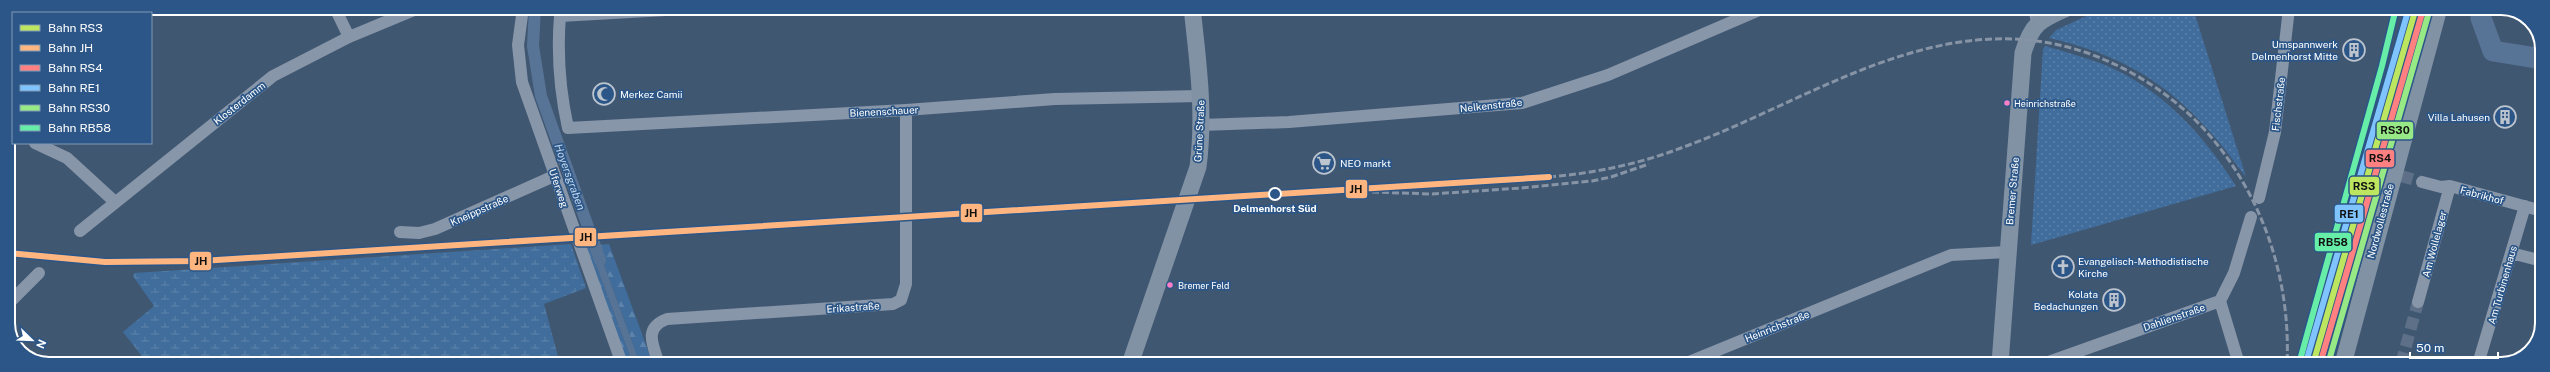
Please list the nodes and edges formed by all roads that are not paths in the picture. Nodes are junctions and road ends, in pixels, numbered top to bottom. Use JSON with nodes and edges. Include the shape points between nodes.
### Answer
{"nodes":[{"id":1,"x":338,"y":15,"type":"edge"},
{"id":2,"x":402,"y":15,"type":"edge"},
{"id":3,"x":522,"y":15,"type":"edge"},
{"id":4,"x":578,"y":15,"type":"edge"},
{"id":5,"x":1195,"y":15,"type":"edge"},
{"id":6,"x":1748,"y":15,"type":"edge"},
{"id":7,"x":2288,"y":15,"type":"edge"},
{"id":8,"x":2437,"y":15,"type":"edge"},
{"id":9,"x":2039,"y":16,"type":"edge"},
{"id":10,"x":349,"y":37,"type":"junction"},
{"id":11,"x":1201,"y":96,"type":"junction"},
{"id":12,"x":906,"y":110,"type":"junction"},
{"id":13,"x":1201,"y":125,"type":"junction"},
{"id":14,"x":37,"y":144,"type":"edge"},
{"id":15,"x":554,"y":176,"type":"junction"},
{"id":16,"x":2422,"y":182,"type":"tunnel mouth"},
{"id":17,"x":2450,"y":186,"type":"junction"},
{"id":18,"x":2258,"y":198,"type":"dead end"},
{"id":19,"x":115,"y":202,"type":"junction"},
{"id":20,"x":2525,"y":206,"type":"junction"},
{"id":21,"x":2535,"y":209,"type":"edge"},
{"id":22,"x":2251,"y":217,"type":"dead end"},
{"id":23,"x":80,"y":231,"type":"dead end"},
{"id":24,"x":400,"y":232,"type":"dead end"},
{"id":25,"x":2007,"y":252,"type":"junction"},
{"id":26,"x":2511,"y":253,"type":"junction"},
{"id":27,"x":2535,"y":259,"type":"edge"},
{"id":28,"x":39,"y":274,"type":"dead end"},
{"id":29,"x":15,"y":297,"type":"edge"},
{"id":30,"x":2220,"y":301,"type":"junction"},
{"id":31,"x":2418,"y":302,"type":"tunnel mouth"},
{"id":32,"x":619,"y":357,"type":"edge"},
{"id":33,"x":657,"y":357,"type":"edge"},
{"id":34,"x":1132,"y":357,"type":"edge"},
{"id":35,"x":1701,"y":357,"type":"edge"},
{"id":36,"x":2000,"y":357,"type":"edge"},
{"id":37,"x":2056,"y":357,"type":"edge"},
{"id":38,"x":2237,"y":357,"type":"edge"},
{"id":39,"x":2345,"y":357,"type":"edge"},
{"id":40,"x":2480,"y":357,"type":"edge"}],
"edges":[{"from":1,"to":10,"type":"street"},
{"from":2,"to":10,"type":"street","name":"Klosterdamm"},
{"from":3,"to":15,"type":"street","name":"Uferweg","via":[[518,45],[522,82]]},
{"from":4,"to":12,"type":"street","name":"Bienenschauer","via":[[560,16],[558,43],[568,128]]},
{"from":5,"to":11,"type":"main road","name":"Grüne Straße"},
{"from":6,"to":13,"type":"street","name":"Nelkenstraße","via":[[1608,75],[1522,103],[1289,122]]},
{"from":7,"to":18,"type":"street","name":"Fischstraße","via":[[2275,132]]},
{"from":8,"to":39,"type":"main road","name":"Nordwollestraße","via":[[2397,175]]},
{"from":9,"to":25,"type":"main road","name":"Bremer Straße","via":[[2023,53]]},
{"from":10,"to":19,"type":"street","name":"Klosterdamm","via":[[273,76]]},
{"from":11,"to":12,"type":"street","name":"Bienenschauer","via":[[1055,99]]},
{"from":11,"to":13,"type":"main road","name":"Grüne Straße"},
{"from":12,"to":33,"type":"street","name":"Erikastraße","via":[[906,284],[901,300],[893,304],[667,319],[658,323],[651,332]]},
{"from":13,"to":34,"type":"main road","name":"Grüne Straße","via":[[1198,167]]},
{"from":14,"to":19,"type":"street","via":[[67,158]]},
{"from":15,"to":24,"type":"street","name":"Kneippstraße","via":[[435,229],[419,233]]},
{"from":15,"to":32,"type":"street","name":"Uferweg"},
{"from":16,"to":17,"type":"street","name":"Fabrikhof","via":[[2441,188]]},
{"from":17,"to":20,"type":"street","name":"Fabrikhof"},
{"from":17,"to":31,"type":"street","name":"Am Wollelager"},
{"from":19,"to":23,"type":"street","name":"Klosterdamm"},
{"from":20,"to":21,"type":"street","name":"Fabrikhof"},
{"from":20,"to":26,"type":"street","name":"Am Turbinenhaus"},
{"from":22,"to":30,"type":"street","via":[[2234,273]]},
{"from":25,"to":35,"type":"street","name":"Heinrichstraße","via":[[1951,256]]},
{"from":25,"to":36,"type":"main road","name":"Bremer Straße"},
{"from":26,"to":27,"type":"street"},
{"from":26,"to":40,"type":"street","name":"Am Turbinenhaus"},
{"from":28,"to":29,"type":"street"},
{"from":30,"to":37,"type":"street","name":"Dahlienstraße"},
{"from":30,"to":38,"type":"street"}]}
